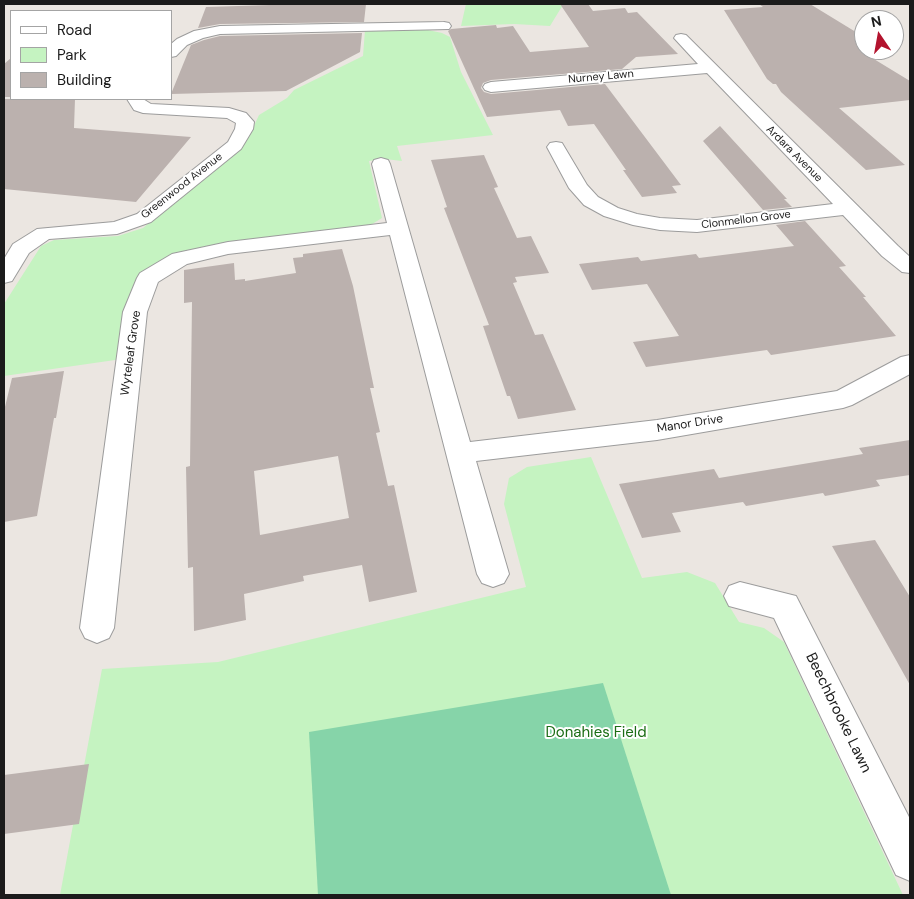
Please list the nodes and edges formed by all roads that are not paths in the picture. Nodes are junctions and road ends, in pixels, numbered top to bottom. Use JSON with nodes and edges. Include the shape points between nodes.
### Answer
{"nodes":[{"id":1,"x":444,"y":26,"type":"dead end"},
{"id":2,"x":681,"y":38,"type":"dead end"},
{"id":3,"x":172,"y":52,"type":"edge"},
{"id":4,"x":711,"y":68,"type":"junction"},
{"id":5,"x":491,"y":86,"type":"dead end"},
{"id":6,"x":136,"y":100,"type":"edge"},
{"id":7,"x":556,"y":147,"type":"dead end"},
{"id":8,"x":381,"y":164,"type":"dead end"},
{"id":9,"x":848,"y":208,"type":"junction"},
{"id":10,"x":400,"y":228,"type":"junction"},
{"id":11,"x":910,"y":267,"type":"edge"},
{"id":12,"x":4,"y":276,"type":"edge"},
{"id":13,"x":910,"y":363,"type":"edge"},
{"id":14,"x":461,"y":453,"type":"junction"},
{"id":15,"x":493,"y":574,"type":"dead end"},
{"id":16,"x":740,"y":596,"type":"dead end"},
{"id":17,"x":97,"y":628,"type":"dead end"},
{"id":18,"x":910,"y":861,"type":"edge"}],
"edges":[{"from":1,"to":3,"type":"street","via":[[220,30],[199,34],[182,42]]},
{"from":2,"to":4,"type":"street","name":"Ardara Avenue"},
{"from":4,"to":5,"type":"street","name":"Nurney Lawn"},
{"from":4,"to":9,"type":"street","name":"Ardara Avenue"},
{"from":6,"to":12,"type":"street","name":"Greenwood Avenue","via":[[140,106],[149,109],[229,113],[245,122],[244,129],[235,145],[144,218],[117,228],[44,233],[21,249]]},
{"from":7,"to":9,"type":"street","name":"Clonmellon Grove","via":[[579,188],[611,212],[632,219],[697,226]]},
{"from":8,"to":10,"type":"street"},
{"from":9,"to":11,"type":"street","name":"Ardara Avenue"},
{"from":10,"to":14,"type":"street"},
{"from":10,"to":17,"type":"street","name":"Wyteleaf Grove","via":[[228,248],[180,259],[148,278],[134,312]]},
{"from":13,"to":14,"type":"street","name":"Manor Drive","via":[[843,399],[657,430]]},
{"from":14,"to":15,"type":"street"},
{"from":16,"to":18,"type":"street","name":"Beechbrooke Lawn","via":[[785,606]]}]}
